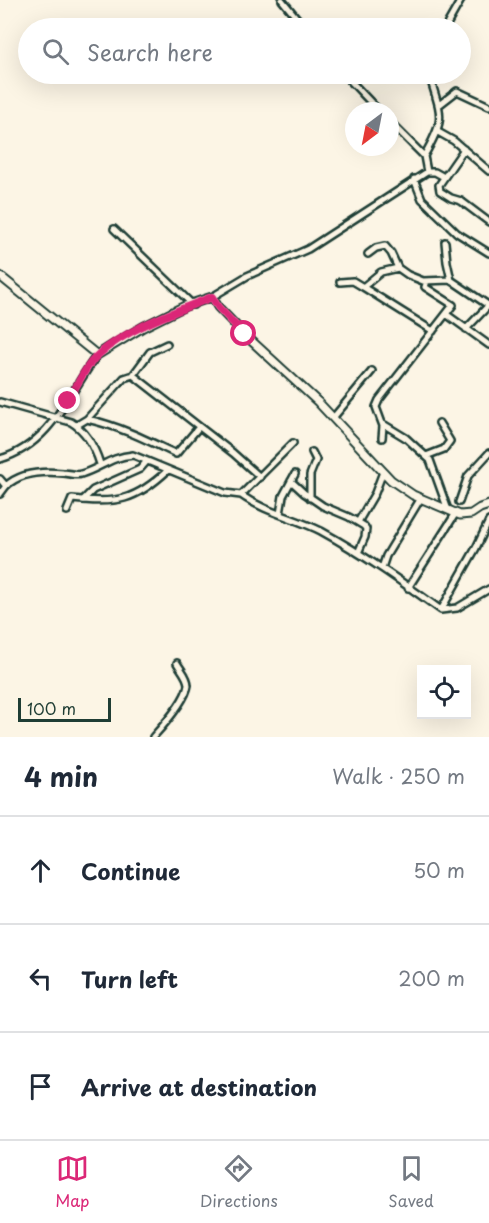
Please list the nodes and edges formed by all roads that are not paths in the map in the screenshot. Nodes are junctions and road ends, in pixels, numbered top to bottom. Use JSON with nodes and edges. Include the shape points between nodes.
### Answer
{"nodes":[{"id":1,"x":282,"y":0,"type":"edge"},
{"id":2,"x":460,"y":0,"type":"edge"},
{"id":3,"x":297,"y":18,"type":"edge"},
{"id":4,"x":450,"y":18,"type":"edge"},
{"id":5,"x":353,"y":84,"type":"edge"},
{"id":6,"x":432,"y":84,"type":"edge"},
{"id":7,"x":370,"y":102,"type":"edge"},
{"id":8,"x":438,"y":105,"type":"junction"},
{"id":9,"x":489,"y":106,"type":"edge"},
{"id":10,"x":399,"y":131,"type":"edge"},
{"id":11,"x":438,"y":132,"type":"junction"},
{"id":12,"x":464,"y":148,"type":"junction"},
{"id":13,"x":424,"y":156,"type":"junction"},
{"id":14,"x":489,"y":171,"type":"edge"},
{"id":15,"x":427,"y":172,"type":"junction"},
{"id":16,"x":444,"y":177,"type":"junction"},
{"id":17,"x":414,"y":179,"type":"junction"},
{"id":18,"x":489,"y":222,"type":"edge"},
{"id":19,"x":114,"y":229,"type":"dead end"},
{"id":20,"x":445,"y":242,"type":"dead end"},
{"id":21,"x":489,"y":253,"type":"edge"},
{"id":22,"x":368,"y":254,"type":"dead end"},
{"id":23,"x":398,"y":268,"type":"junction"},
{"id":24,"x":0,"y":276,"type":"edge"},
{"id":25,"x":451,"y":280,"type":"junction"},
{"id":26,"x":427,"y":281,"type":"junction"},
{"id":27,"x":340,"y":282,"type":"dead end"},
{"id":28,"x":363,"y":287,"type":"junction"},
{"id":29,"x":212,"y":297,"type":"junction"},
{"id":30,"x":194,"y":305,"type":"junction"},
{"id":31,"x":488,"y":305,"type":"edge"},
{"id":32,"x":446,"y":314,"type":"junction"},
{"id":33,"x":466,"y":329,"type":"junction"},
{"id":34,"x":433,"y":331,"type":"junction"},
{"id":35,"x":167,"y":344,"type":"dead end"},
{"id":36,"x":489,"y":345,"type":"edge"},
{"id":37,"x":97,"y":355,"type":"junction"},
{"id":38,"x":372,"y":371,"type":"dead end"},
{"id":39,"x":133,"y":375,"type":"junction"},
{"id":40,"x":0,"y":402,"type":"edge"},
{"id":41,"x":56,"y":418,"type":"junction"},
{"id":42,"x":87,"y":418,"type":"junction"},
{"id":43,"x":333,"y":418,"type":"junction"},
{"id":44,"x":440,"y":423,"type":"dead end"},
{"id":45,"x":382,"y":424,"type":"junction"},
{"id":46,"x":77,"y":425,"type":"junction"},
{"id":47,"x":199,"y":427,"type":"junction"},
{"id":48,"x":382,"y":438,"type":"dead end"},
{"id":49,"x":293,"y":443,"type":"dead end"},
{"id":50,"x":312,"y":452,"type":"dead end"},
{"id":51,"x":489,"y":453,"type":"edge"},
{"id":52,"x":426,"y":456,"type":"junction"},
{"id":53,"x":0,"y":459,"type":"edge"},
{"id":54,"x":147,"y":461,"type":"junction"},
{"id":55,"x":100,"y":464,"type":"junction"},
{"id":56,"x":168,"y":470,"type":"junction"},
{"id":57,"x":383,"y":472,"type":"junction"},
{"id":58,"x":295,"y":474,"type":"dead end"},
{"id":59,"x":260,"y":477,"type":"junction"},
{"id":60,"x":0,"y":479,"type":"edge"},
{"id":61,"x":291,"y":481,"type":"junction"},
{"id":62,"x":6,"y":486,"type":"junction"},
{"id":63,"x":0,"y":494,"type":"edge"},
{"id":64,"x":241,"y":495,"type":"junction"},
{"id":65,"x":310,"y":498,"type":"junction"},
{"id":66,"x":421,"y":498,"type":"junction"},
{"id":67,"x":83,"y":500,"type":"junction"},
{"id":68,"x":459,"y":502,"type":"dead end"},
{"id":69,"x":489,"y":505,"type":"edge"},
{"id":70,"x":448,"y":510,"type":"junction"},
{"id":71,"x":67,"y":511,"type":"dead end"},
{"id":72,"x":456,"y":513,"type":"junction"},
{"id":73,"x":280,"y":514,"type":"junction"},
{"id":74,"x":489,"y":520,"type":"edge"},
{"id":75,"x":358,"y":522,"type":"junction"},
{"id":76,"x":358,"y":553,"type":"junction"},
{"id":77,"x":382,"y":568,"type":"junction"},
{"id":78,"x":408,"y":588,"type":"junction"},
{"id":79,"x":489,"y":589,"type":"edge"},
{"id":80,"x":441,"y":610,"type":"junction"},
{"id":81,"x":177,"y":663,"type":"dead end"},
{"id":82,"x":153,"y":737,"type":"edge"}],
"edges":[{"from":1,"to":3,"type":"street"},
{"from":2,"to":4,"type":"street"},
{"from":5,"to":7,"type":"street"},
{"from":6,"to":8,"type":"street"},
{"from":8,"to":9,"type":"street","via":[[458,91]]},
{"from":8,"to":11,"type":"street","via":[[442,113]]},
{"from":10,"to":13,"type":"street"},
{"from":11,"to":12,"type":"street"},
{"from":11,"to":13,"type":"street"},
{"from":12,"to":14,"type":"street"},
{"from":12,"to":16,"type":"street"},
{"from":13,"to":15,"type":"street"},
{"from":15,"to":16,"type":"street"},
{"from":15,"to":17,"type":"street"},
{"from":16,"to":18,"type":"street","via":[[440,191]]},
{"from":17,"to":21,"type":"street","via":[[422,199],[458,233]]},
{"from":17,"to":29,"type":"street","via":[[308,249],[247,276]]},
{"from":19,"to":30,"type":"street"},
{"from":20,"to":25,"type":"street"},
{"from":22,"to":23,"type":"street","via":[[385,246]]},
{"from":23,"to":26,"type":"street"},
{"from":23,"to":28,"type":"street","via":[[381,272]]},
{"from":24,"to":37,"type":"street"},
{"from":25,"to":26,"type":"street"},
{"from":25,"to":31,"type":"street"},
{"from":26,"to":32,"type":"street","via":[[425,287],[453,305]]},
{"from":27,"to":28,"type":"street","via":[[353,281]]},
{"from":28,"to":34,"type":"street"},
{"from":29,"to":30,"type":"street"},
{"from":29,"to":43,"type":"street","via":[[244,334]]},
{"from":30,"to":37,"type":"street","via":[[142,327]]},
{"from":31,"to":33,"type":"street"},
{"from":32,"to":33,"type":"street"},
{"from":32,"to":34,"type":"street"},
{"from":33,"to":36,"type":"street"},
{"from":34,"to":45,"type":"street","via":[[379,400],[376,407]]},
{"from":35,"to":39,"type":"street","via":[[150,352]]},
{"from":37,"to":41,"type":"street"},
{"from":38,"to":43,"type":"street"},
{"from":39,"to":42,"type":"street","via":[[124,378]]},
{"from":39,"to":47,"type":"street"},
{"from":40,"to":41,"type":"street"},
{"from":41,"to":46,"type":"street"},
{"from":41,"to":53,"type":"street","via":[[25,449]]},
{"from":42,"to":46,"type":"street"},
{"from":42,"to":47,"type":"street","via":[[137,434],[176,454]]},
{"from":43,"to":57,"type":"street"},
{"from":44,"to":52,"type":"street","via":[[450,441],[444,449]]},
{"from":45,"to":48,"type":"street"},
{"from":45,"to":52,"type":"street"},
{"from":46,"to":55,"type":"street"},
{"from":47,"to":59,"type":"street"},
{"from":49,"to":59,"type":"street"},
{"from":50,"to":65,"type":"street","via":[[316,460],[310,476]]},
{"from":51,"to":68,"type":"street","via":[[468,476]]},
{"from":52,"to":70,"type":"street","via":[[436,472]]},
{"from":54,"to":55,"type":"street","via":[[122,456]]},
{"from":54,"to":56,"type":"street"},
{"from":54,"to":67,"type":"street","via":[[140,469],[93,490]]},
{"from":55,"to":62,"type":"street","via":[[80,475],[40,472]]},
{"from":56,"to":64,"type":"street","via":[[225,493]]},
{"from":56,"to":67,"type":"street","via":[[136,495],[113,501]]},
{"from":57,"to":66,"type":"street"},
{"from":57,"to":75,"type":"street"},
{"from":58,"to":61,"type":"street"},
{"from":59,"to":64,"type":"street"},
{"from":60,"to":62,"type":"street"},
{"from":61,"to":65,"type":"street"},
{"from":61,"to":73,"type":"street"},
{"from":62,"to":63,"type":"street"},
{"from":64,"to":73,"type":"street"},
{"from":65,"to":75,"type":"street"},
{"from":66,"to":70,"type":"street"},
{"from":66,"to":77,"type":"street"},
{"from":67,"to":71,"type":"street","via":[[72,499]]},
{"from":69,"to":72,"type":"street","via":[[471,513]]},
{"from":70,"to":72,"type":"street"},
{"from":72,"to":78,"type":"street"},
{"from":73,"to":76,"type":"street"},
{"from":74,"to":80,"type":"street"},
{"from":75,"to":76,"type":"street","via":[[366,529]]},
{"from":76,"to":77,"type":"street"},
{"from":77,"to":78,"type":"street"},
{"from":78,"to":80,"type":"street"},
{"from":79,"to":80,"type":"street","via":[[457,608]]},
{"from":81,"to":82,"type":"street","via":[[188,686]]}]}
